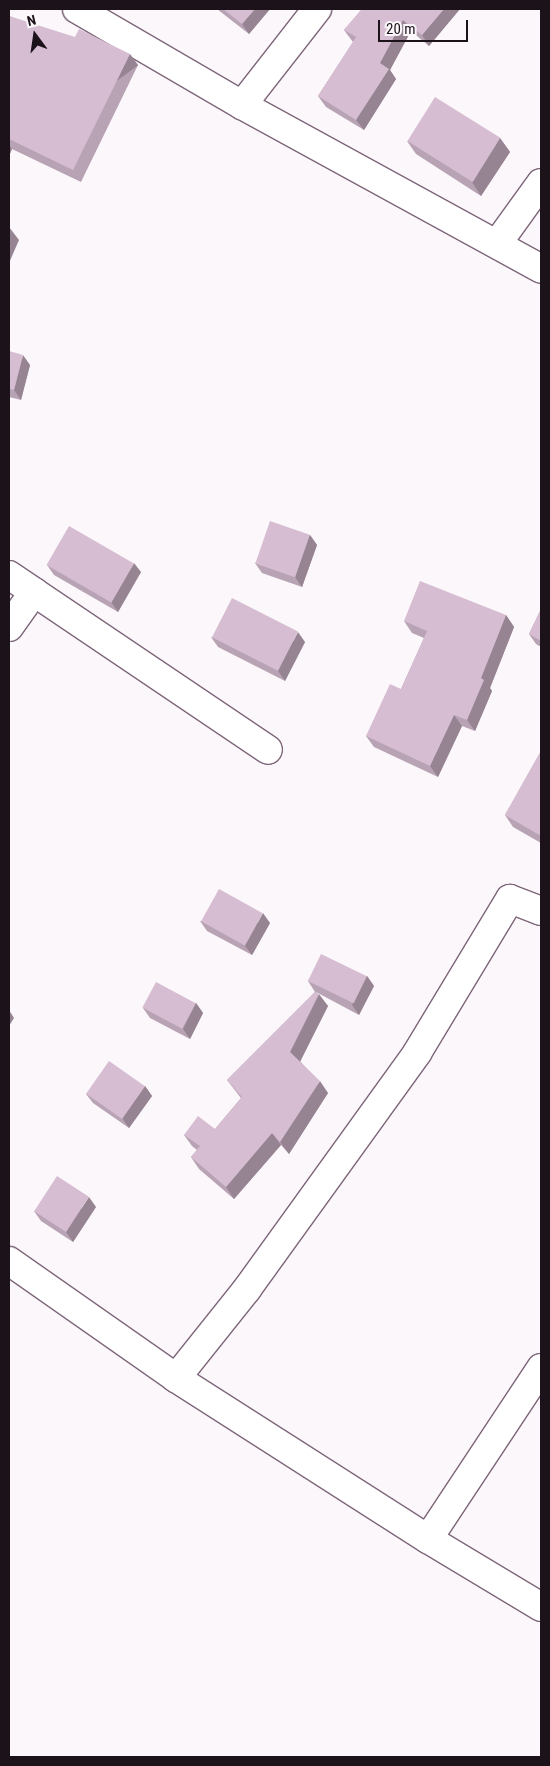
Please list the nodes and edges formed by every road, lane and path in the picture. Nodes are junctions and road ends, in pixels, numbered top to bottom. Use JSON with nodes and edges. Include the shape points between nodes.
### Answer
{"nodes":[{"id":1,"x":77,"y":9,"type":"edge"},
{"id":2,"x":317,"y":9,"type":"edge"},
{"id":3,"x":242,"y":105,"type":"junction"},
{"id":4,"x":541,"y":183,"type":"edge"},
{"id":5,"x":497,"y":244,"type":"junction"},
{"id":6,"x":541,"y":269,"type":"edge"},
{"id":7,"x":9,"y":575,"type":"edge"},
{"id":8,"x":34,"y":592,"type":"junction"},
{"id":9,"x":9,"y":627,"type":"edge"},
{"id":10,"x":268,"y":750,"type":"dead end"},
{"id":11,"x":541,"y":911,"type":"edge"},
{"id":12,"x":9,"y":1261,"type":"edge"},
{"id":13,"x":541,"y":1368,"type":"edge"},
{"id":14,"x":176,"y":1378,"type":"junction"},
{"id":15,"x":428,"y":1539,"type":"junction"},
{"id":16,"x":541,"y":1607,"type":"edge"}],
"edges":[{"from":1,"to":3,"type":"street"},
{"from":2,"to":3,"type":"street"},
{"from":3,"to":5,"type":"street"},
{"from":4,"to":5,"type":"street"},
{"from":5,"to":6,"type":"street"},
{"from":7,"to":8,"type":"street"},
{"from":8,"to":9,"type":"street"},
{"from":8,"to":10,"type":"street"},
{"from":11,"to":14,"type":"street","via":[[510,899],[417,1053],[247,1289]]},
{"from":12,"to":14,"type":"street"},
{"from":13,"to":15,"type":"street"},
{"from":14,"to":15,"type":"street"},
{"from":15,"to":16,"type":"street"}]}
